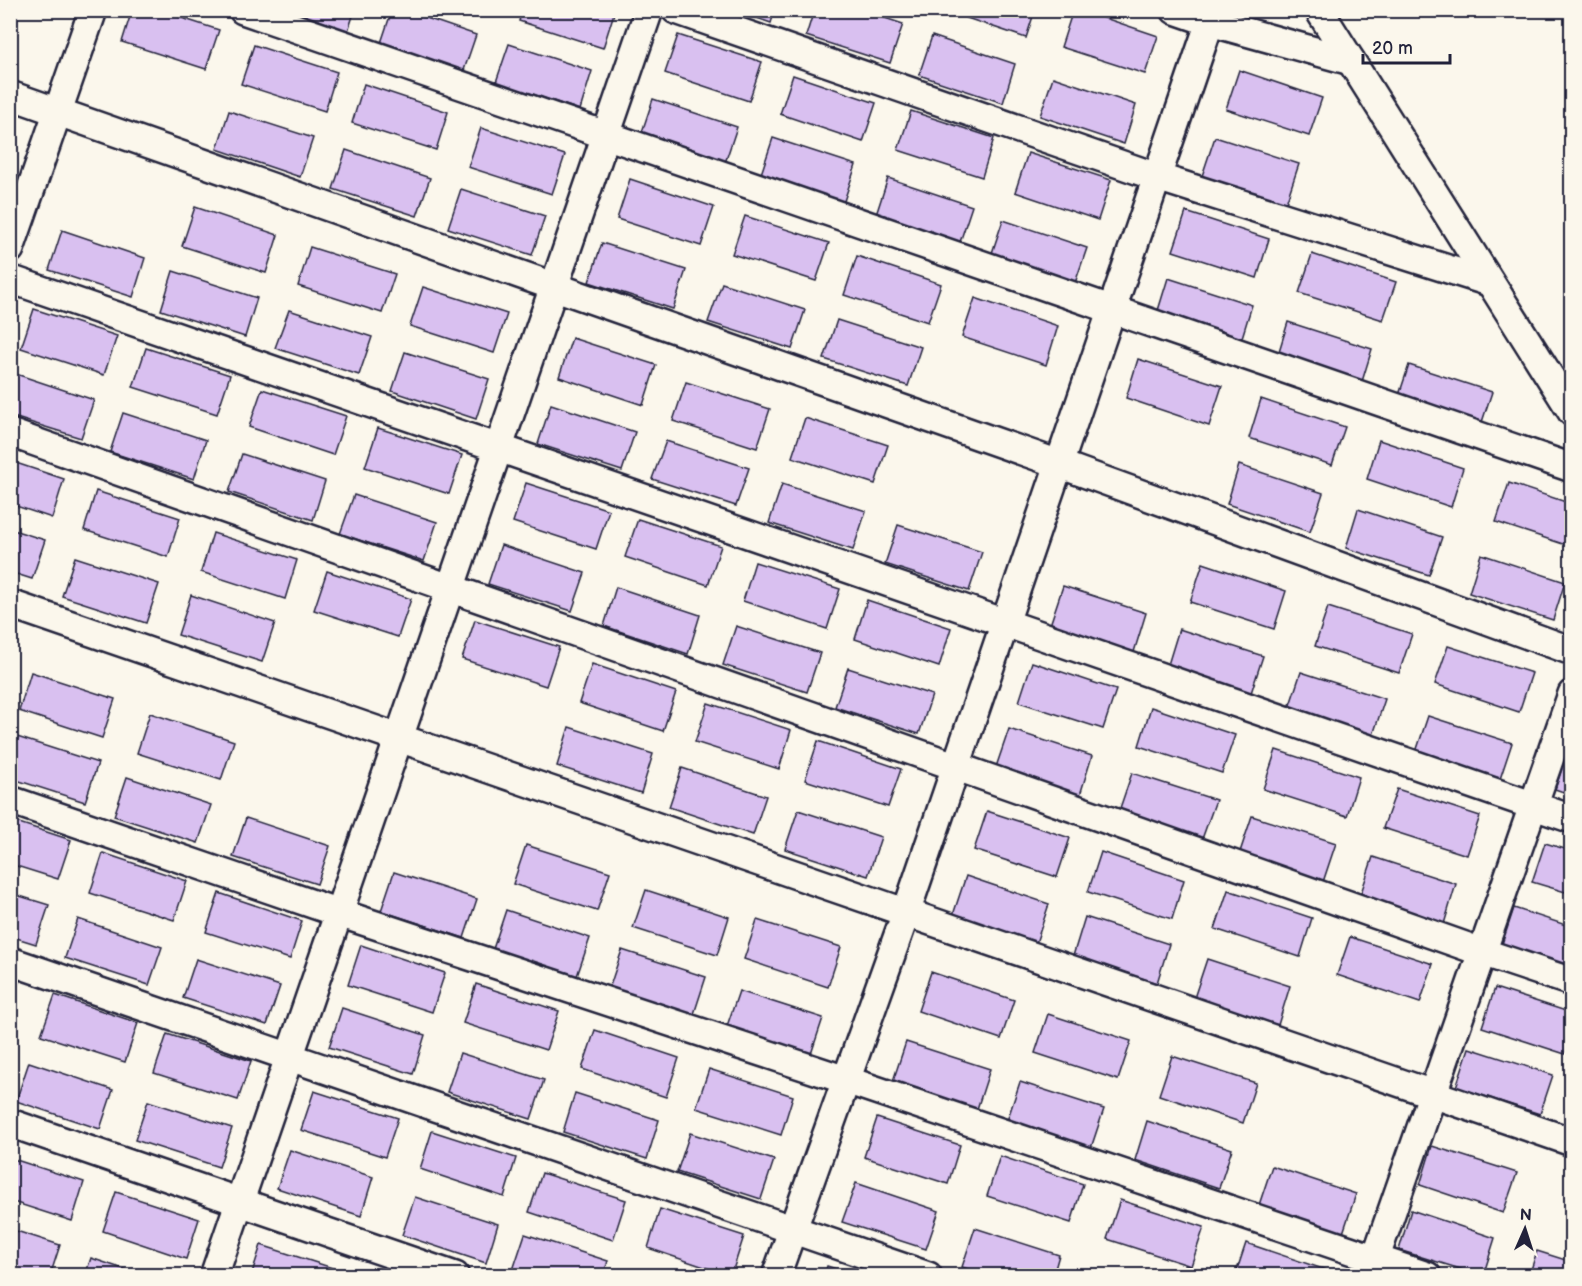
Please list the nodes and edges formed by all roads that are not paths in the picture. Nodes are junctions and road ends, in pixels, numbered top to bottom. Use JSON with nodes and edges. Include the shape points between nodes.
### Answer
{"nodes":[{"id":1,"x":93,"y":10,"type":"edge"},
{"id":2,"x":243,"y":10,"type":"edge"},
{"id":3,"x":649,"y":10,"type":"edge"},
{"id":4,"x":676,"y":10,"type":"edge"},
{"id":5,"x":1176,"y":10,"type":"edge"},
{"id":6,"x":1319,"y":10,"type":"edge"},
{"id":7,"x":1212,"y":16,"type":"edge"},
{"id":8,"x":1351,"y":61,"type":"junction"},
{"id":9,"x":10,"y":94,"type":"edge"},
{"id":10,"x":58,"y":111,"type":"junction"},
{"id":11,"x":606,"y":136,"type":"junction"},
{"id":12,"x":1157,"y":177,"type":"junction"},
{"id":13,"x":10,"y":249,"type":"edge"},
{"id":14,"x":10,"y":279,"type":"edge"},
{"id":15,"x":1490,"y":282,"type":"junction"},
{"id":16,"x":554,"y":287,"type":"junction"},
{"id":17,"x":1112,"y":310,"type":"junction"},
{"id":18,"x":1572,"y":412,"type":"edge"},
{"id":19,"x":10,"y":433,"type":"edge"},
{"id":20,"x":499,"y":448,"type":"junction"},
{"id":21,"x":1059,"y":464,"type":"junction"},
{"id":22,"x":1572,"y":468,"type":"edge"},
{"id":23,"x":450,"y":588,"type":"junction"},
{"id":24,"x":10,"y":604,"type":"edge"},
{"id":25,"x":1005,"y":623,"type":"junction"},
{"id":26,"x":1572,"y":651,"type":"edge"},
{"id":27,"x":1572,"y":694,"type":"edge"},
{"id":28,"x":399,"y":738,"type":"junction"},
{"id":29,"x":956,"y":766,"type":"junction"},
{"id":30,"x":10,"y":800,"type":"edge"},
{"id":31,"x":1533,"y":806,"type":"junction"},
{"id":32,"x":1572,"y":819,"type":"edge"},
{"id":33,"x":339,"y":913,"type":"junction"},
{"id":34,"x":906,"y":913,"type":"junction"},
{"id":35,"x":1482,"y":952,"type":"junction"},
{"id":36,"x":10,"y":961,"type":"edge"},
{"id":37,"x":1572,"y":982,"type":"edge"},
{"id":38,"x":290,"y":1056,"type":"junction"},
{"id":39,"x":846,"y":1080,"type":"junction"},
{"id":40,"x":1433,"y":1094,"type":"junction"},
{"id":41,"x":10,"y":1123,"type":"edge"},
{"id":42,"x":1572,"y":1142,"type":"edge"},
{"id":43,"x":239,"y":1201,"type":"junction"},
{"id":44,"x":792,"y":1230,"type":"junction"},
{"id":45,"x":1373,"y":1267,"type":"edge"},
{"id":46,"x":214,"y":1275,"type":"edge"},
{"id":47,"x":455,"y":1275,"type":"edge"},
{"id":48,"x":776,"y":1275,"type":"edge"},
{"id":49,"x":928,"y":1275,"type":"edge"},
{"id":50,"x":1427,"y":1275,"type":"edge"}],
"edges":[{"from":1,"to":10,"type":"street"},
{"from":2,"to":11,"type":"street"},
{"from":3,"to":11,"type":"street"},
{"from":4,"to":12,"type":"street"},
{"from":5,"to":7,"type":"street"},
{"from":6,"to":8,"type":"street"},
{"from":7,"to":8,"type":"street"},
{"from":7,"to":12,"type":"street"},
{"from":8,"to":15,"type":"street"},
{"from":9,"to":10,"type":"street"},
{"from":10,"to":13,"type":"street"},
{"from":10,"to":16,"type":"street"},
{"from":11,"to":16,"type":"street"},
{"from":11,"to":17,"type":"street"},
{"from":12,"to":15,"type":"street"},
{"from":12,"to":17,"type":"street"},
{"from":14,"to":20,"type":"street"},
{"from":15,"to":18,"type":"street"},
{"from":16,"to":20,"type":"street"},
{"from":16,"to":21,"type":"street"},
{"from":17,"to":21,"type":"street"},
{"from":17,"to":22,"type":"street"},
{"from":19,"to":23,"type":"street"},
{"from":20,"to":23,"type":"street"},
{"from":20,"to":25,"type":"street"},
{"from":21,"to":25,"type":"street"},
{"from":21,"to":26,"type":"street"},
{"from":23,"to":28,"type":"street"},
{"from":23,"to":29,"type":"street"},
{"from":24,"to":28,"type":"street"},
{"from":25,"to":29,"type":"street"},
{"from":25,"to":31,"type":"street"},
{"from":27,"to":31,"type":"street"},
{"from":28,"to":33,"type":"street"},
{"from":28,"to":34,"type":"street"},
{"from":29,"to":34,"type":"street"},
{"from":29,"to":35,"type":"street"},
{"from":30,"to":33,"type":"street"},
{"from":31,"to":32,"type":"street"},
{"from":31,"to":35,"type":"street"},
{"from":33,"to":38,"type":"street"},
{"from":33,"to":39,"type":"street"},
{"from":34,"to":39,"type":"street"},
{"from":34,"to":40,"type":"street"},
{"from":35,"to":37,"type":"street"},
{"from":35,"to":40,"type":"street"},
{"from":36,"to":38,"type":"street"},
{"from":38,"to":43,"type":"street"},
{"from":38,"to":44,"type":"street"},
{"from":39,"to":44,"type":"street"},
{"from":39,"to":45,"type":"street"},
{"from":40,"to":42,"type":"street"},
{"from":40,"to":45,"type":"street"},
{"from":41,"to":43,"type":"street"},
{"from":43,"to":46,"type":"street"},
{"from":43,"to":47,"type":"street"},
{"from":44,"to":48,"type":"street"},
{"from":44,"to":49,"type":"street"},
{"from":45,"to":50,"type":"street"}]}
